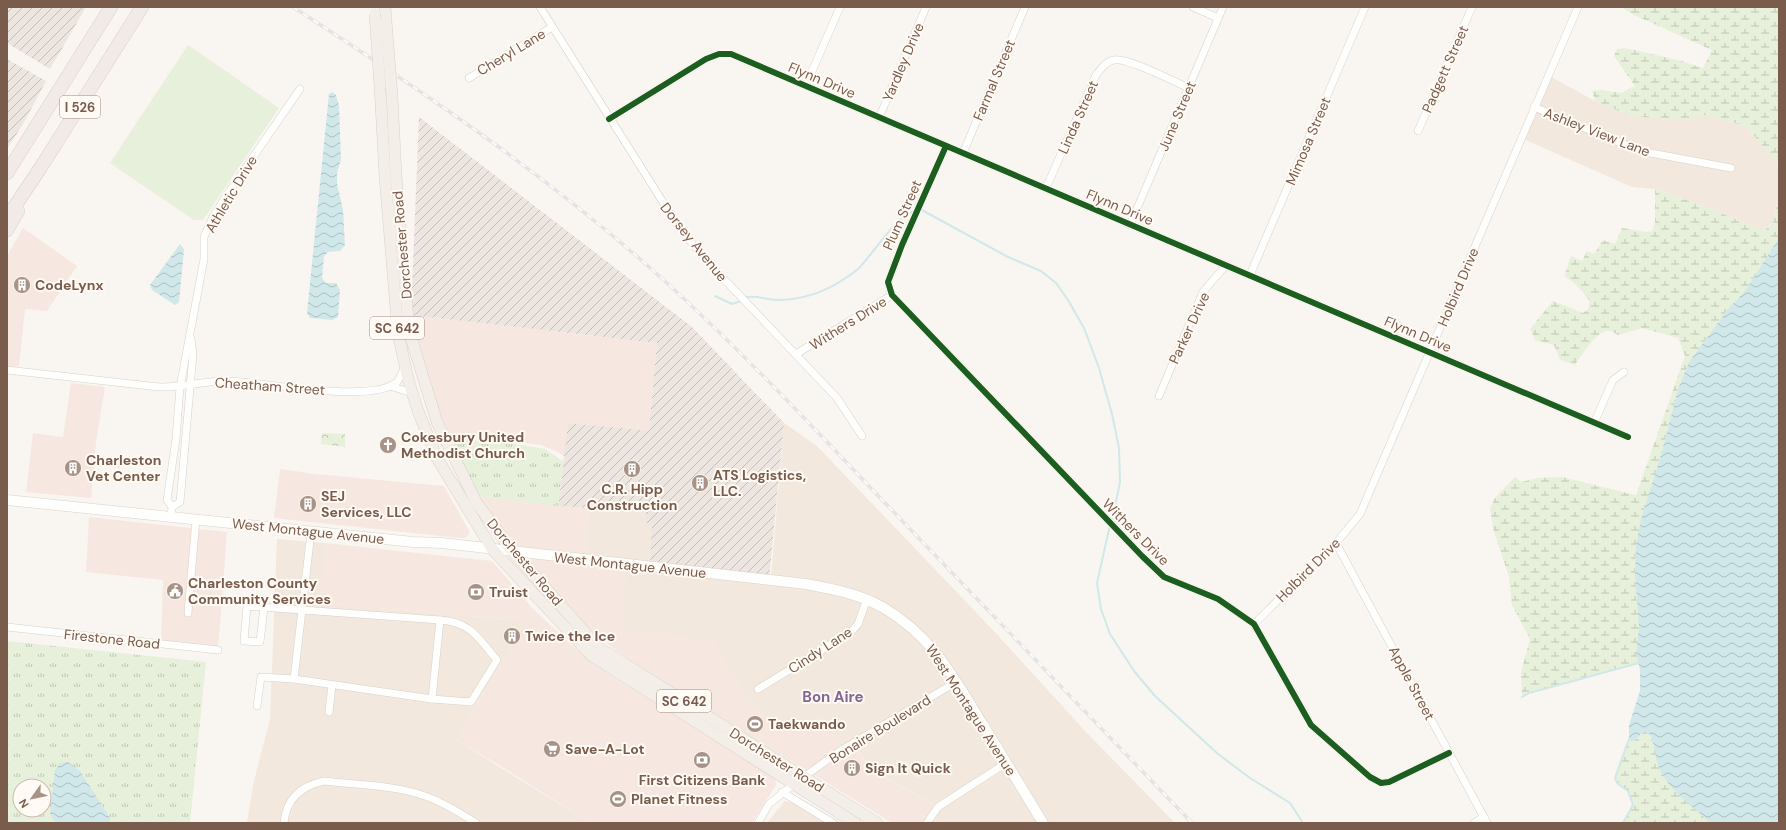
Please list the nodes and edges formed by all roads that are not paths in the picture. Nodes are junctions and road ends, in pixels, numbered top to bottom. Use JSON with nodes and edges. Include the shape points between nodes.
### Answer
{"nodes":[{"id":1,"x":112,"y":7,"type":"edge"},
{"id":2,"x":142,"y":7,"type":"edge"},
{"id":3,"x":150,"y":7,"type":"edge"},
{"id":4,"x":385,"y":7,"type":"edge"},
{"id":5,"x":540,"y":7,"type":"edge"},
{"id":6,"x":840,"y":7,"type":"edge"},
{"id":7,"x":926,"y":7,"type":"edge"},
{"id":8,"x":1025,"y":7,"type":"edge"},
{"id":9,"x":1193,"y":7,"type":"edge"},
{"id":10,"x":1223,"y":7,"type":"edge"},
{"id":11,"x":1365,"y":7,"type":"edge"},
{"id":12,"x":1472,"y":7,"type":"edge"},
{"id":13,"x":1578,"y":7,"type":"edge"},
{"id":14,"x":375,"y":11,"type":"edge"},
{"id":15,"x":1218,"y":18,"type":"junction"},
{"id":16,"x":552,"y":27,"type":"junction"},
{"id":17,"x":118,"y":46,"type":"junction"},
{"id":18,"x":469,"y":78,"type":"dead end"},
{"id":19,"x":806,"y":85,"type":"junction"},
{"id":20,"x":1189,"y":88,"type":"junction"},
{"id":21,"x":300,"y":89,"type":"dead end"},
{"id":22,"x":1534,"y":107,"type":"junction"},
{"id":23,"x":879,"y":118,"type":"junction"},
{"id":24,"x":609,"y":119,"type":"junction"},
{"id":25,"x":38,"y":123,"type":"junction"},
{"id":26,"x":1418,"y":131,"type":"dead end"},
{"id":27,"x":946,"y":146,"type":"junction"},
{"id":28,"x":963,"y":153,"type":"junction"},
{"id":29,"x":7,"y":166,"type":"edge"},
{"id":30,"x":41,"y":167,"type":"junction"},
{"id":31,"x":1731,"y":168,"type":"dead end"},
{"id":32,"x":7,"y":173,"type":"edge"},
{"id":33,"x":1046,"y":188,"type":"junction"},
{"id":34,"x":7,"y":218,"type":"edge"},
{"id":35,"x":1130,"y":225,"type":"junction"},
{"id":36,"x":7,"y":230,"type":"edge"},
{"id":37,"x":1226,"y":265,"type":"junction"},
{"id":38,"x":1250,"y":275,"type":"junction"},
{"id":39,"x":892,"y":295,"type":"junction"},
{"id":40,"x":191,"y":335,"type":"junction"},
{"id":41,"x":1430,"y":352,"type":"junction"},
{"id":42,"x":796,"y":354,"type":"junction"},
{"id":43,"x":405,"y":365,"type":"junction"},
{"id":44,"x":7,"y":370,"type":"edge"},
{"id":45,"x":1624,"y":372,"type":"dead end"},
{"id":46,"x":190,"y":385,"type":"junction"},
{"id":47,"x":390,"y":386,"type":"junction"},
{"id":48,"x":180,"y":387,"type":"junction"},
{"id":49,"x":412,"y":393,"type":"junction"},
{"id":50,"x":1159,"y":396,"type":"dead end"},
{"id":51,"x":1594,"y":423,"type":"junction"},
{"id":52,"x":862,"y":436,"type":"dead end"},
{"id":53,"x":1628,"y":437,"type":"dead end"},
{"id":54,"x":7,"y":500,"type":"edge"},
{"id":55,"x":172,"y":512,"type":"junction"},
{"id":56,"x":196,"y":519,"type":"junction"},
{"id":57,"x":312,"y":532,"type":"junction"},
{"id":58,"x":1336,"y":543,"type":"junction"},
{"id":59,"x":492,"y":549,"type":"junction"},
{"id":60,"x":513,"y":552,"type":"junction"},
{"id":61,"x":867,"y":599,"type":"junction"},
{"id":62,"x":264,"y":607,"type":"junction"},
{"id":63,"x":303,"y":609,"type":"junction"},
{"id":64,"x":188,"y":613,"type":"dead end"},
{"id":65,"x":440,"y":620,"type":"junction"},
{"id":66,"x":1254,"y":624,"type":"junction"},
{"id":67,"x":7,"y":627,"type":"edge"},
{"id":68,"x":218,"y":650,"type":"dead end"},
{"id":69,"x":294,"y":679,"type":"junction"},
{"id":70,"x":956,"y":682,"type":"junction"},
{"id":71,"x":332,"y":685,"type":"junction"},
{"id":72,"x":758,"y":689,"type":"dead end"},
{"id":73,"x":432,"y":699,"type":"junction"},
{"id":74,"x":257,"y":706,"type":"dead end"},
{"id":75,"x":330,"y":712,"type":"dead end"},
{"id":76,"x":1449,"y":753,"type":"junction"},
{"id":77,"x":1006,"y":763,"type":"junction"},
{"id":78,"x":804,"y":777,"type":"junction"},
{"id":79,"x":794,"y":784,"type":"junction"},
{"id":80,"x":782,"y":792,"type":"junction"},
{"id":81,"x":1485,"y":820,"type":"edge"},
{"id":82,"x":284,"y":823,"type":"edge"},
{"id":83,"x":476,"y":823,"type":"edge"},
{"id":84,"x":758,"y":823,"type":"edge"},
{"id":85,"x":833,"y":823,"type":"edge"},
{"id":86,"x":855,"y":823,"type":"edge"},
{"id":87,"x":878,"y":823,"type":"edge"},
{"id":88,"x":927,"y":823,"type":"edge"},
{"id":89,"x":1044,"y":823,"type":"edge"},
{"id":90,"x":1474,"y":823,"type":"edge"}],
"edges":[{"from":1,"to":25,"type":"highway","number":"I 526"},
{"from":2,"to":17,"type":"highway","number":"I 526"},
{"from":3,"to":17,"type":"highway"},
{"from":4,"to":60,"type":"main road","name":"Dorchester Road","number":"SC 642","bridge":true,"via":[[409,331],[432,409],[444,438],[476,502]]},
{"from":5,"to":16,"type":"street","name":"Dorsey Avenue"},
{"from":6,"to":19,"type":"street"},
{"from":7,"to":23,"type":"street","name":"Yardley Drive"},
{"from":8,"to":28,"type":"street","name":"Farmal Street"},
{"from":9,"to":15,"type":"street"},
{"from":10,"to":15,"type":"street","name":"June Street"},
{"from":11,"to":38,"type":"street","name":"Mimosa Street"},
{"from":12,"to":26,"type":"street","name":"Padgett Street"},
{"from":13,"to":22,"type":"street","name":"Holbird Drive"},
{"from":14,"to":43,"type":"main road","name":"Dorchester Road","number":"SC 642","bridge":true,"via":[[398,333]]},
{"from":15,"to":20,"type":"street","name":"June Street"},
{"from":16,"to":18,"type":"street","name":"Cheryl Lane"},
{"from":16,"to":24,"type":"street","name":"Dorsey Avenue"},
{"from":17,"to":30,"type":"highway","number":"I 526"},
{"from":19,"to":23,"type":"street","name":"Flynn Drive"},
{"from":19,"to":24,"type":"street","name":"Flynn Drive","via":[[731,54],[719,54],[706,59]]},
{"from":20,"to":33,"type":"street","name":"Linda Street","via":[[1129,62],[1115,60],[1103,66],[1096,75]]},
{"from":20,"to":35,"type":"street","name":"June Street"},
{"from":21,"to":40,"type":"street","name":"Athletic Drive","via":[[227,194],[204,237],[204,259]]},
{"from":22,"to":31,"type":"street","name":"Ashley View Lane","via":[[1640,151]]},
{"from":22,"to":41,"type":"street","name":"Holbird Drive"},
{"from":23,"to":27,"type":"street","name":"Flynn Drive"},
{"from":24,"to":42,"type":"street","name":"Dorsey Avenue","via":[[678,226],[704,258]]},
{"from":25,"to":29,"type":"highway"},
{"from":25,"to":32,"type":"highway","number":"I 526"},
{"from":27,"to":28,"type":"street","name":"Flynn Drive"},
{"from":27,"to":39,"type":"street","name":"Plum Street","via":[[888,282]]},
{"from":28,"to":33,"type":"street","name":"Flynn Drive"},
{"from":30,"to":34,"type":"highway","number":"I 526"},
{"from":30,"to":36,"type":"highway"},
{"from":33,"to":35,"type":"street","name":"Flynn Drive"},
{"from":35,"to":37,"type":"street","name":"Flynn Drive"},
{"from":37,"to":38,"type":"street","name":"Flynn Drive"},
{"from":37,"to":50,"type":"street","name":"Parker Drive","via":[[1203,292]]},
{"from":38,"to":41,"type":"street","name":"Flynn Drive"},
{"from":39,"to":42,"type":"street","name":"Withers Drive"},
{"from":39,"to":66,"type":"street","name":"Withers Drive","via":[[1164,577],[1218,598]]},
{"from":40,"to":46,"type":"street","name":"Athletic Drive","via":[[193,354]]},
{"from":40,"to":48,"type":"street","name":"Athletic Drive"},
{"from":41,"to":51,"type":"street","name":"Flynn Drive"},
{"from":41,"to":58,"type":"street","name":"Holbird Drive","via":[[1360,514]]},
{"from":42,"to":52,"type":"street","name":"Dorsey Avenue","via":[[837,398]]},
{"from":43,"to":47,"type":"street","via":[[397,381]]},
{"from":43,"to":49,"type":"main road","name":"Dorchester Road","number":"SC 642"},
{"from":44,"to":48,"type":"street","name":"Cheatham Street","via":[[159,387]]},
{"from":45,"to":51,"type":"street","via":[[1613,380]]},
{"from":46,"to":47,"type":"street","name":"Cheatham Street","via":[[230,381],[350,392]]},
{"from":46,"to":48,"type":"street","name":"Cheatham Street"},
{"from":46,"to":55,"type":"street","name":"Athletic Drive","via":[[180,502]]},
{"from":47,"to":49,"type":"street"},
{"from":48,"to":55,"type":"street","name":"Athletic Drive","via":[[167,500]]},
{"from":49,"to":59,"type":"main road","name":"Dorchester Road","number":"SC 642","via":[[437,458]]},
{"from":51,"to":53,"type":"street","name":"Flynn Drive"},
{"from":54,"to":55,"type":"street","name":"West Montague Avenue"},
{"from":55,"to":56,"type":"street","name":"West Montague Avenue"},
{"from":56,"to":57,"type":"street","name":"West Montague Avenue"},
{"from":56,"to":64,"type":"street"},
{"from":57,"to":59,"type":"street","name":"West Montague Avenue"},
{"from":57,"to":63,"type":"street"},
{"from":58,"to":66,"type":"street","name":"Holbird Drive"},
{"from":58,"to":76,"type":"street","name":"Apple Street"},
{"from":59,"to":60,"type":"street","name":"West Montague Avenue"},
{"from":59,"to":79,"type":"main road","name":"Dorchester Road","number":"SC 642","via":[[591,655]]},
{"from":60,"to":61,"type":"street","name":"West Montague Avenue","via":[[806,584]]},
{"from":60,"to":78,"type":"main road","name":"Dorchester Road","number":"SC 642","via":[[598,646]]},
{"from":61,"to":70,"type":"street","name":"West Montague Avenue","via":[[906,622],[923,637],[937,652]]},
{"from":61,"to":72,"type":"street","name":"Cindy Lane","via":[[858,624],[852,632]]},
{"from":62,"to":62,"type":"street","via":[[247,606],[244,640],[260,642]]},
{"from":62,"to":63,"type":"street"},
{"from":63,"to":65,"type":"street"},
{"from":63,"to":69,"type":"street"},
{"from":65,"to":73,"type":"street"},
{"from":65,"to":73,"type":"street","via":[[466,626],[497,660],[471,702]]},
{"from":66,"to":76,"type":"street","name":"Withers Drive","via":[[1311,725],[1370,777],[1381,783],[1390,782]]},
{"from":67,"to":68,"type":"street","name":"Firestone Road"},
{"from":69,"to":71,"type":"street"},
{"from":69,"to":74,"type":"street","via":[[261,678]]},
{"from":70,"to":77,"type":"street","name":"West Montague Avenue"},
{"from":70,"to":78,"type":"street","name":"Bonaire Boulevard","via":[[840,751]]},
{"from":71,"to":73,"type":"street"},
{"from":71,"to":75,"type":"street"},
{"from":76,"to":81,"type":"street","name":"Apple Street"},
{"from":77,"to":88,"type":"street","via":[[938,807]]},
{"from":77,"to":89,"type":"street","name":"West Montague Avenue"},
{"from":78,"to":79,"type":"street","name":"Bonaire Boulevard"},
{"from":78,"to":87,"type":"main road","name":"Dorchester Road","number":"SC 642"},
{"from":79,"to":80,"type":"street","name":"Bonaire Boulevard"},
{"from":79,"to":86,"type":"main road","name":"Dorchester Road","number":"SC 642"},
{"from":80,"to":84,"type":"street","name":"Bonaire Boulevard","via":[[769,804]]},
{"from":80,"to":85,"type":"street"},
{"from":81,"to":90,"type":"street"},
{"from":82,"to":83,"type":"street","via":[[286,808],[292,798],[312,783],[324,781],[423,795]]}]}
